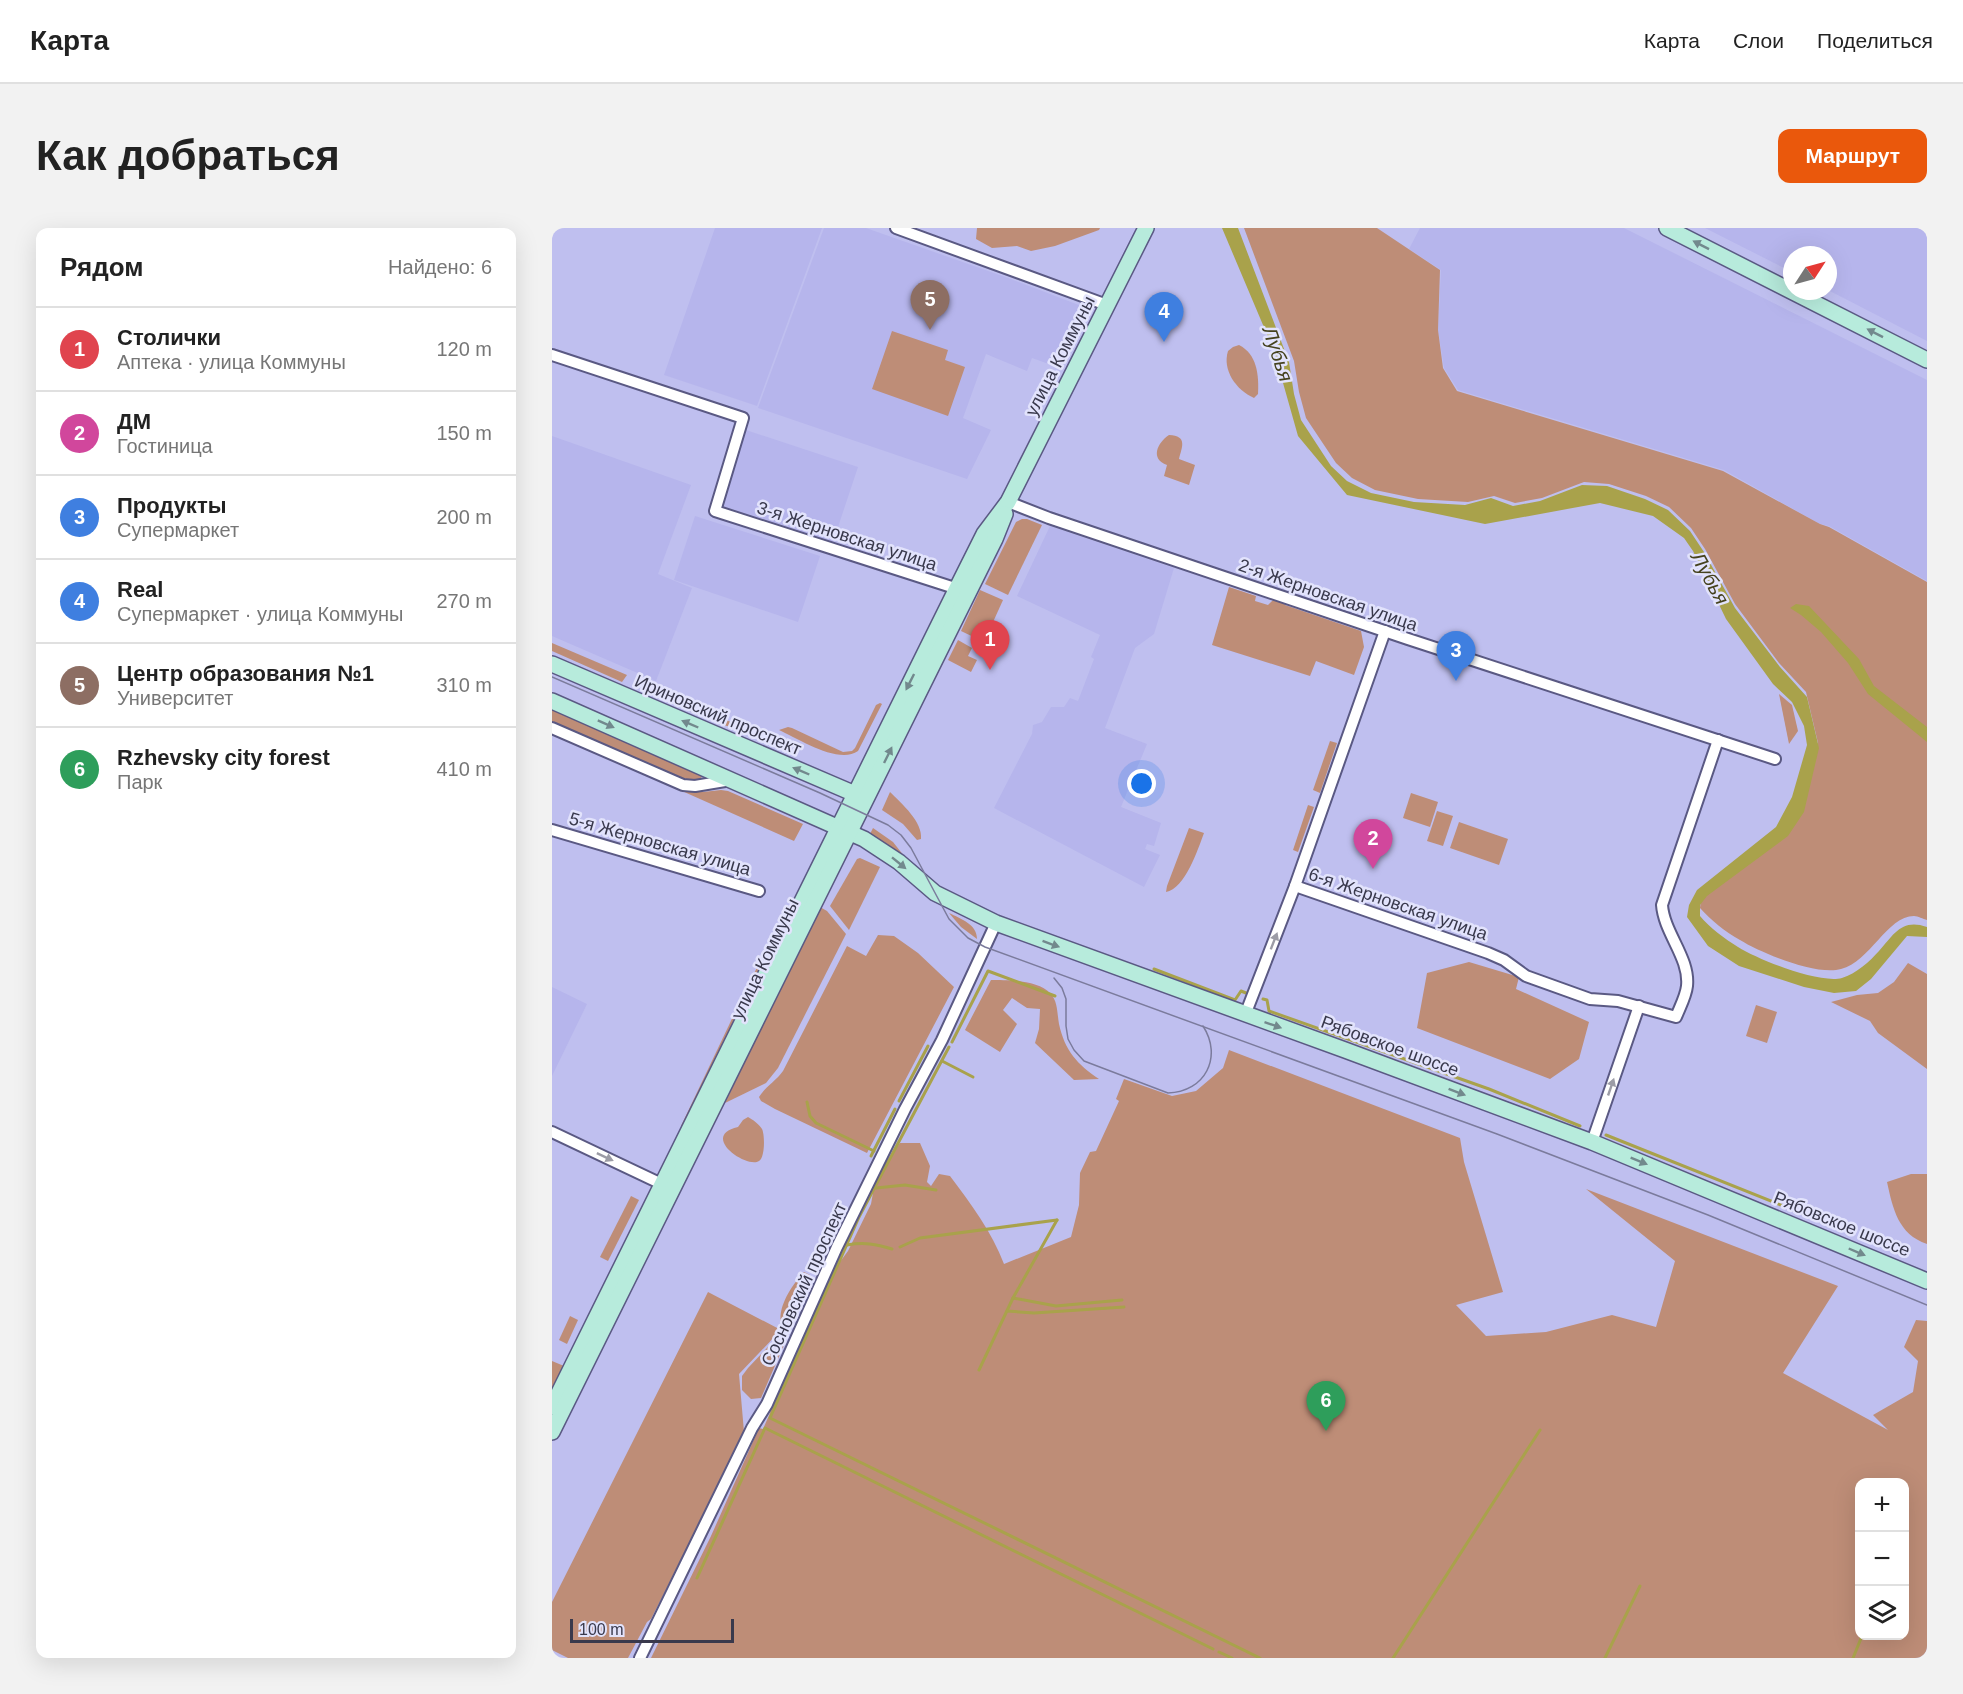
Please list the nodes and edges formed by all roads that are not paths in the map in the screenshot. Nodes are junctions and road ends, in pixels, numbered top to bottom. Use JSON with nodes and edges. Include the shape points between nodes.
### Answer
{"nodes":[{"id":1,"x":896,"y":228,"type":"edge"},
{"id":2,"x":1146,"y":228,"type":"edge"},
{"id":3,"x":1667,"y":228,"type":"edge"},
{"id":4,"x":1107,"y":305,"type":"junction"},
{"id":5,"x":552,"y":355,"type":"edge"},
{"id":6,"x":1927,"y":360,"type":"edge"},
{"id":7,"x":1008,"y":502,"type":"junction"},
{"id":8,"x":962,"y":591,"type":"junction"},
{"id":9,"x":1385,"y":631,"type":"junction"},
{"id":10,"x":552,"y":664,"type":"edge"},
{"id":11,"x":552,"y":701,"type":"edge"},
{"id":12,"x":552,"y":728,"type":"edge"},
{"id":13,"x":1719,"y":740,"type":"junction"},
{"id":14,"x":1775,"y":759,"type":"dead end"},
{"id":15,"x":731,"y":780,"type":"junction"},
{"id":16,"x":858,"y":801,"type":"junction"},
{"id":17,"x":844,"y":829,"type":"junction"},
{"id":18,"x":552,"y":830,"type":"edge"},
{"id":19,"x":1295,"y":886,"type":"junction"},
{"id":20,"x":759,"y":891,"type":"dead end"},
{"id":21,"x":996,"y":923,"type":"junction"},
{"id":22,"x":1639,"y":1006,"type":"junction"},
{"id":23,"x":1245,"y":1015,"type":"junction"},
{"id":24,"x":552,"y":1132,"type":"edge"},
{"id":25,"x":1592,"y":1142,"type":"junction"},
{"id":26,"x":668,"y":1186,"type":"junction"},
{"id":27,"x":1927,"y":1281,"type":"edge"},
{"id":28,"x":552,"y":1407,"type":"edge"},
{"id":29,"x":552,"y":1432,"type":"edge"},
{"id":30,"x":640,"y":1658,"type":"edge"}],
"edges":[{"from":1,"to":4,"type":"street"},
{"from":2,"to":4,"type":"main road","name":"улица Коммуны"},
{"from":6,"to":3,"type":"main road","one_way":true},
{"from":4,"to":7,"type":"main road","name":"улица Коммуны"},
{"from":5,"to":8,"type":"street","name":"3-я Жерновская улица","via":[[743,418],[715,511]]},
{"from":7,"to":8,"type":"main road","name":"улица Коммуны","via":[[995,539]]},
{"from":7,"to":9,"type":"street","name":"2-я Жерновская улица"},
{"from":8,"to":16,"type":"main road","name":"улица Коммуны"},
{"from":9,"to":13,"type":"street","name":"2-я Жерновская улица"},
{"from":9,"to":19,"type":"street","name":"6-я Жерновская улица"},
{"from":16,"to":10,"type":"main road","name":"Ириновский проспект","one_way":true},
{"from":11,"to":15,"type":"main road","one_way":true},
{"from":12,"to":15,"type":"street","via":[[683,785]]},
{"from":13,"to":14,"type":"street","name":"2-я Жерновская улица"},
{"from":13,"to":22,"type":"street","name":"6-я Жерновская улица","via":[[1662,905],[1663,918],[1684,964],[1687,985],[1676,1017]]},
{"from":15,"to":17,"type":"main road"},
{"from":16,"to":17,"type":"main road","name":"улица Коммуны"},
{"from":17,"to":21,"type":"main road","name":"Рябовское шоссе","one_way":true,"via":[[883,850],[935,893]]},
{"from":17,"to":26,"type":"main road","name":"улица Коммуны"},
{"from":18,"to":20,"type":"street","name":"5-я Жерновская улица"},
{"from":19,"to":22,"type":"street","name":"6-я Жерновская улица","via":[[1488,953],[1526,976],[1590,999]]},
{"from":23,"to":19,"type":"street","one_way":true},
{"from":21,"to":23,"type":"main road","name":"Рябовское шоссе","one_way":true},
{"from":21,"to":30,"type":"street","name":"Сосновский проспект","via":[[942,1040],[837,1247],[767,1404]]},
{"from":25,"to":22,"type":"street","one_way":true},
{"from":23,"to":25,"type":"main road","name":"Рябовское шоссе","one_way":true},
{"from":24,"to":26,"type":"street","one_way":true},
{"from":25,"to":27,"type":"main road","name":"Рябовское шоссе","one_way":true},
{"from":26,"to":28,"type":"main road","name":"улица Коммуны"},
{"from":26,"to":29,"type":"main road","name":"улица Коммуны"}]}
